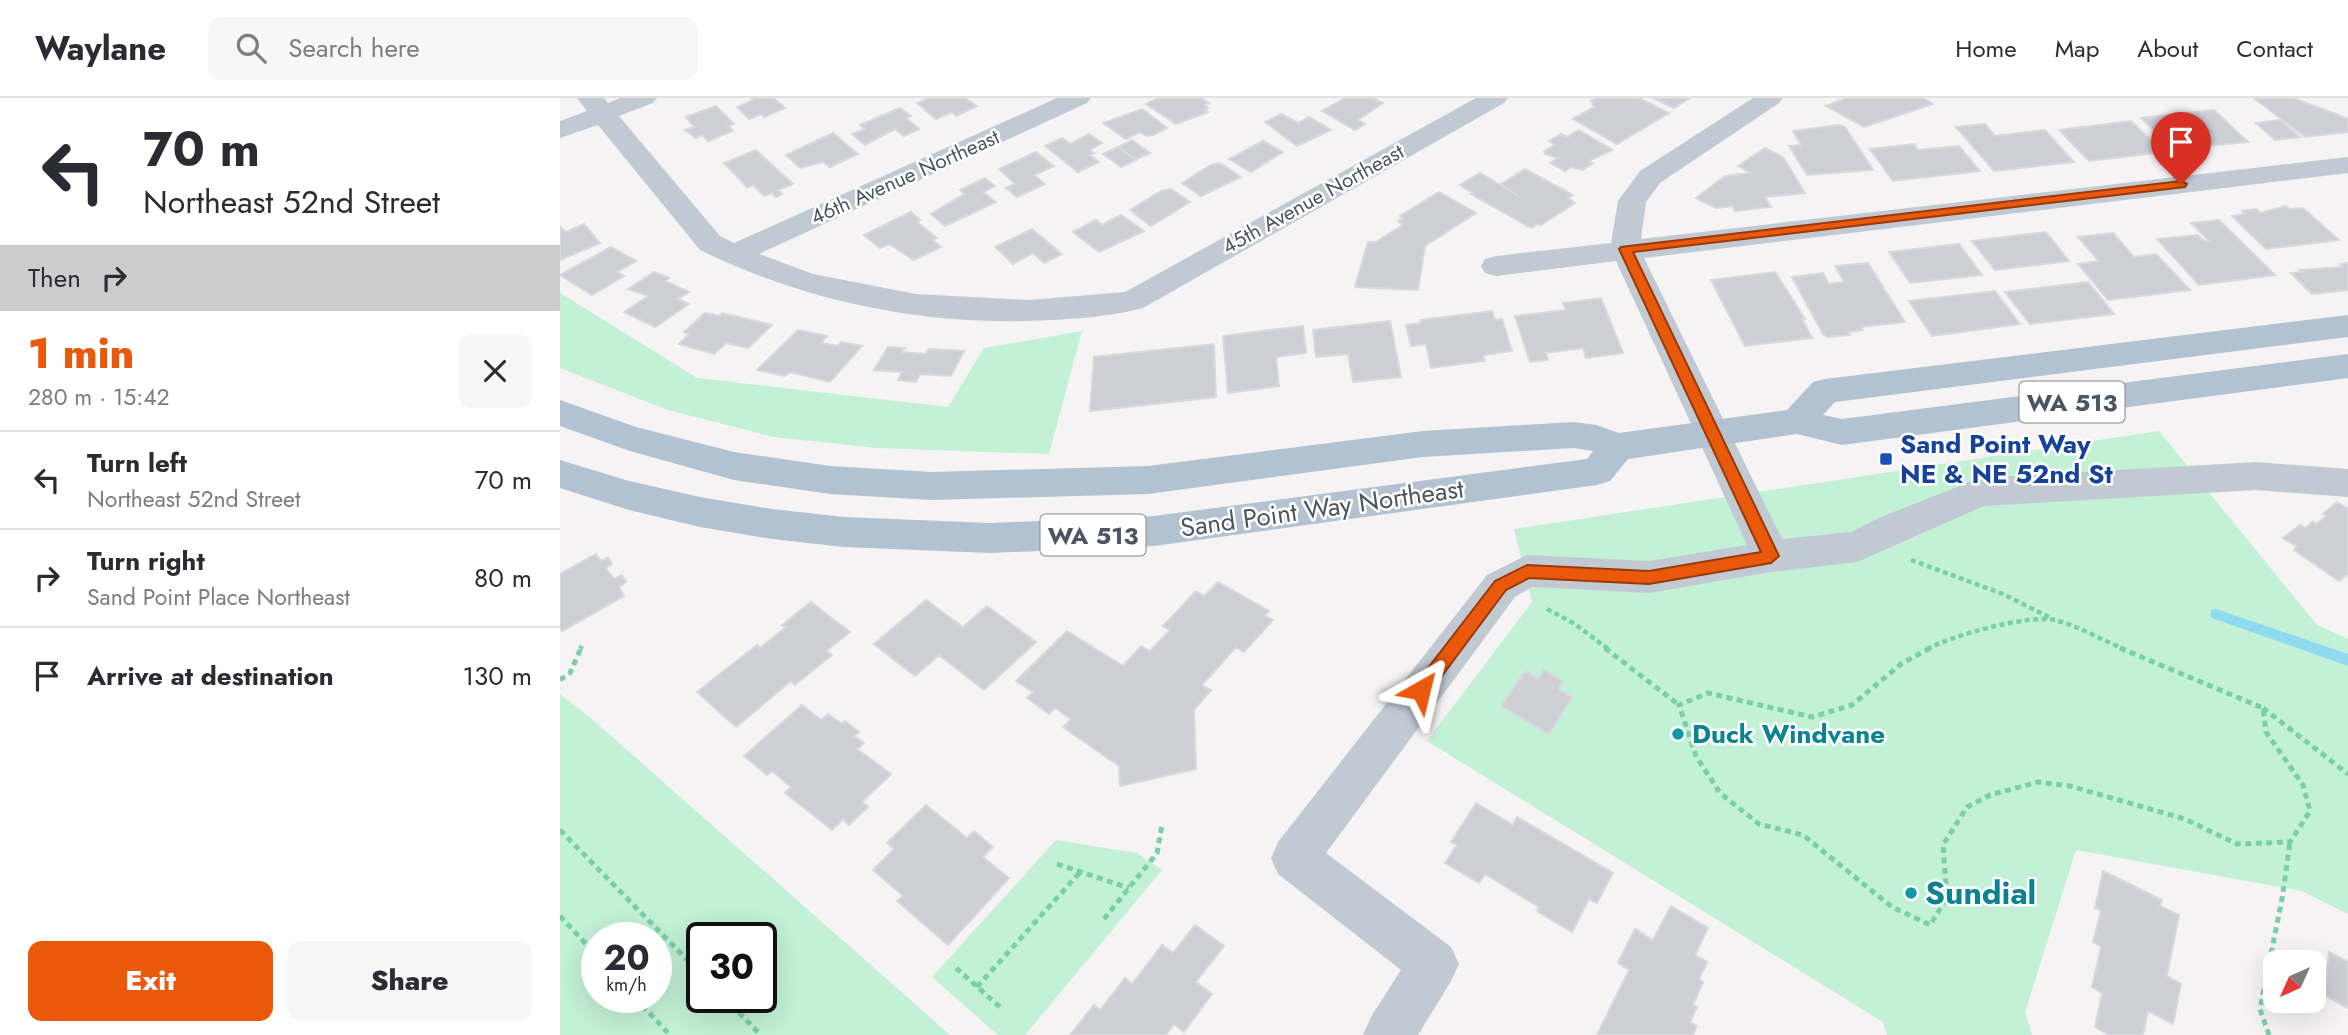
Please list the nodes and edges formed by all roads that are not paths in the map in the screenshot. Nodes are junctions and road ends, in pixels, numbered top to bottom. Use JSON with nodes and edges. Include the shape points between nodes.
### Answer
{"nodes":[{"id":1,"x":644,"y":98,"type":"edge"},
{"id":2,"x":1078,"y":98,"type":"edge"},
{"id":3,"x":1495,"y":98,"type":"edge"},
{"id":4,"x":1770,"y":98,"type":"edge"},
{"id":5,"x":595,"y":106,"type":"edge"},
{"id":6,"x":560,"y":130,"type":"edge"},
{"id":7,"x":2348,"y":165,"type":"edge"},
{"id":8,"x":1625,"y":249,"type":"junction"},
{"id":9,"x":732,"y":255,"type":"junction"},
{"id":10,"x":1496,"y":266,"type":"dead end"},
{"id":11,"x":2348,"y":326,"type":"edge"},
{"id":12,"x":2348,"y":366,"type":"edge"},
{"id":13,"x":560,"y":413,"type":"edge"},
{"id":14,"x":1797,"y":421,"type":"junction"},
{"id":15,"x":1715,"y":432,"type":"junction"},
{"id":16,"x":1618,"y":447,"type":"junction"},
{"id":17,"x":560,"y":474,"type":"edge"},
{"id":18,"x":2348,"y":483,"type":"edge"},
{"id":19,"x":1771,"y":556,"type":"junction"},
{"id":20,"x":1389,"y":1035,"type":"edge"}],
"edges":[{"from":1,"to":5,"type":"street"},
{"from":2,"to":9,"type":"street","name":"46th Avenue Northeast"},
{"from":3,"to":9,"type":"street","name":"45th Avenue Northeast","via":[[1132,301],[1091,309],[984,311],[887,300],[795,279]]},
{"from":4,"to":8,"type":"street","via":[[1650,177],[1632,201]]},
{"from":5,"to":6,"type":"street"},
{"from":5,"to":9,"type":"street","name":"45th Avenue Northeast","via":[[710,243]]},
{"from":7,"to":8,"type":"street"},
{"from":8,"to":10,"type":"street"},
{"from":8,"to":15,"type":"street"},
{"from":11,"to":14,"type":"main road","number":"WA 513","via":[[1825,391]]},
{"from":12,"to":14,"type":"main road","name":"Sand Point Way Northeast","number":"WA 513","via":[[1842,432]]},
{"from":13,"to":16,"type":"main road","name":"Sand Point Way Northeast","number":"WA 513","via":[[630,438],[734,466],[830,480],[932,485],[1148,480],[1423,444],[1574,435]]},
{"from":14,"to":15,"type":"main road","name":"Sand Point Way Northeast","number":"WA 513"},
{"from":15,"to":16,"type":"main road","name":"Sand Point Way Northeast","number":"WA 513"},
{"from":15,"to":19,"type":"street"},
{"from":16,"to":17,"type":"main road","name":"Sand Point Way Northeast","number":"WA 513","via":[[1597,471],[1137,533],[1021,538],[903,537],[775,524],[689,510]]},
{"from":18,"to":19,"type":"street","via":[[2256,476],[1980,492],[1857,547]]},
{"from":19,"to":20,"type":"street","via":[[1649,577],[1527,571],[1501,586],[1294,858],[1434,964]]}]}
